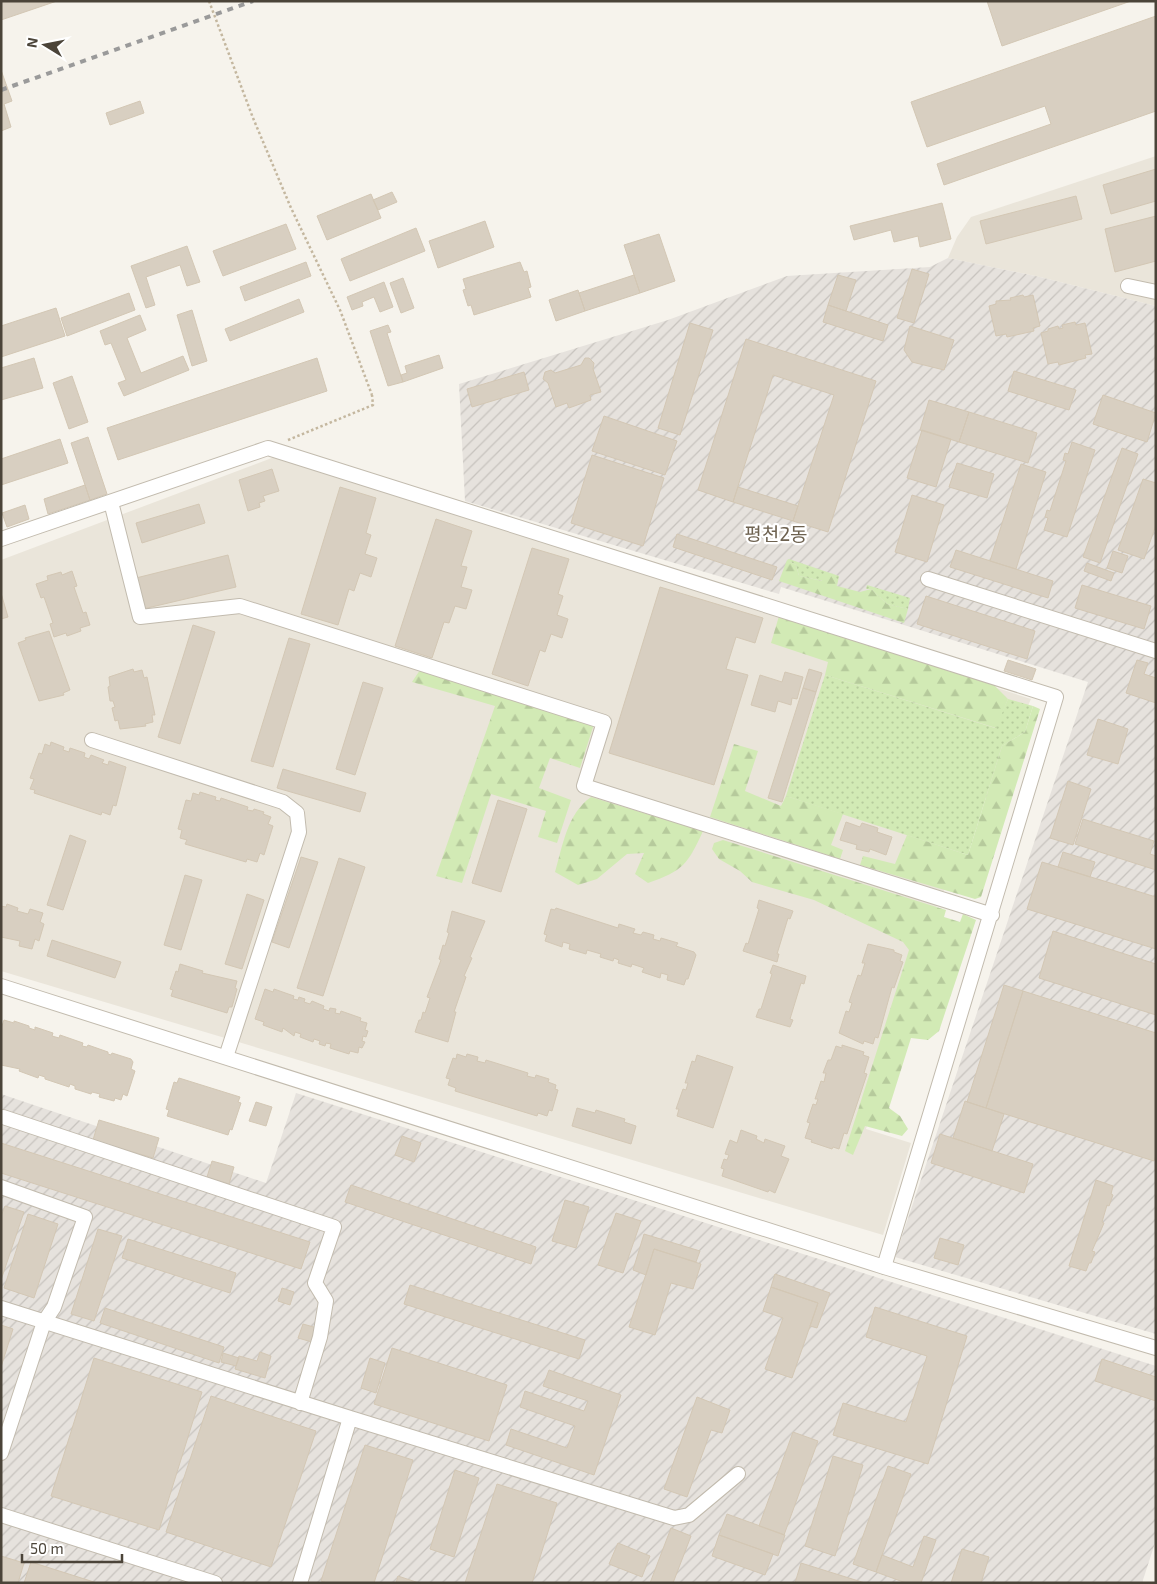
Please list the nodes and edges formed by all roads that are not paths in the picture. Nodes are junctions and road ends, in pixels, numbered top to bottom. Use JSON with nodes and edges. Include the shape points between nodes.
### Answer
{"nodes":[{"id":1,"x":1128,"y":286,"type":"dead end"},
{"id":2,"x":1156,"y":292,"type":"edge"},
{"id":3,"x":111,"y":502,"type":"junction"},
{"id":4,"x":1,"y":539,"type":"edge"},
{"id":5,"x":928,"y":579,"type":"dead end"},
{"id":6,"x":1156,"y":651,"type":"edge"},
{"id":7,"x":92,"y":740,"type":"dead end"},
{"id":8,"x":992,"y":915,"type":"junction"},
{"id":9,"x":1,"y":986,"type":"edge"},
{"id":10,"x":226,"y":1057,"type":"junction"},
{"id":11,"x":3,"y":1117,"type":"dead end"},
{"id":12,"x":1,"y":1187,"type":"edge"},
{"id":13,"x":884,"y":1267,"type":"junction"},
{"id":14,"x":1,"y":1308,"type":"edge"},
{"id":15,"x":44,"y":1322,"type":"junction"},
{"id":16,"x":1156,"y":1348,"type":"edge"},
{"id":17,"x":300,"y":1403,"type":"junction"},
{"id":18,"x":350,"y":1418,"type":"junction"},
{"id":19,"x":1,"y":1453,"type":"edge"},
{"id":20,"x":738,"y":1474,"type":"dead end"},
{"id":21,"x":1,"y":1515,"type":"edge"},
{"id":22,"x":216,"y":1583,"type":"edge"},
{"id":23,"x":300,"y":1583,"type":"edge"}],
"edges":[{"from":1,"to":2,"type":"street"},
{"from":3,"to":4,"type":"street"},
{"from":3,"to":8,"type":"street","via":[[140,617],[240,606],[604,722],[584,786]]},
{"from":3,"to":8,"type":"street","via":[[268,448],[1056,697]]},
{"from":5,"to":6,"type":"street"},
{"from":7,"to":10,"type":"street","via":[[283,802],[297,813],[300,832]]},
{"from":8,"to":13,"type":"street"},
{"from":9,"to":10,"type":"street"},
{"from":10,"to":13,"type":"street"},
{"from":11,"to":17,"type":"street","via":[[334,1227],[315,1283],[326,1301],[320,1337]]},
{"from":12,"to":15,"type":"street","via":[[85,1217],[54,1307]]},
{"from":13,"to":16,"type":"street"},
{"from":14,"to":15,"type":"street"},
{"from":15,"to":17,"type":"street"},
{"from":15,"to":19,"type":"street"},
{"from":17,"to":18,"type":"street"},
{"from":18,"to":20,"type":"street","via":[[674,1518],[689,1515]]},
{"from":18,"to":23,"type":"street"},
{"from":21,"to":22,"type":"street"}]}
